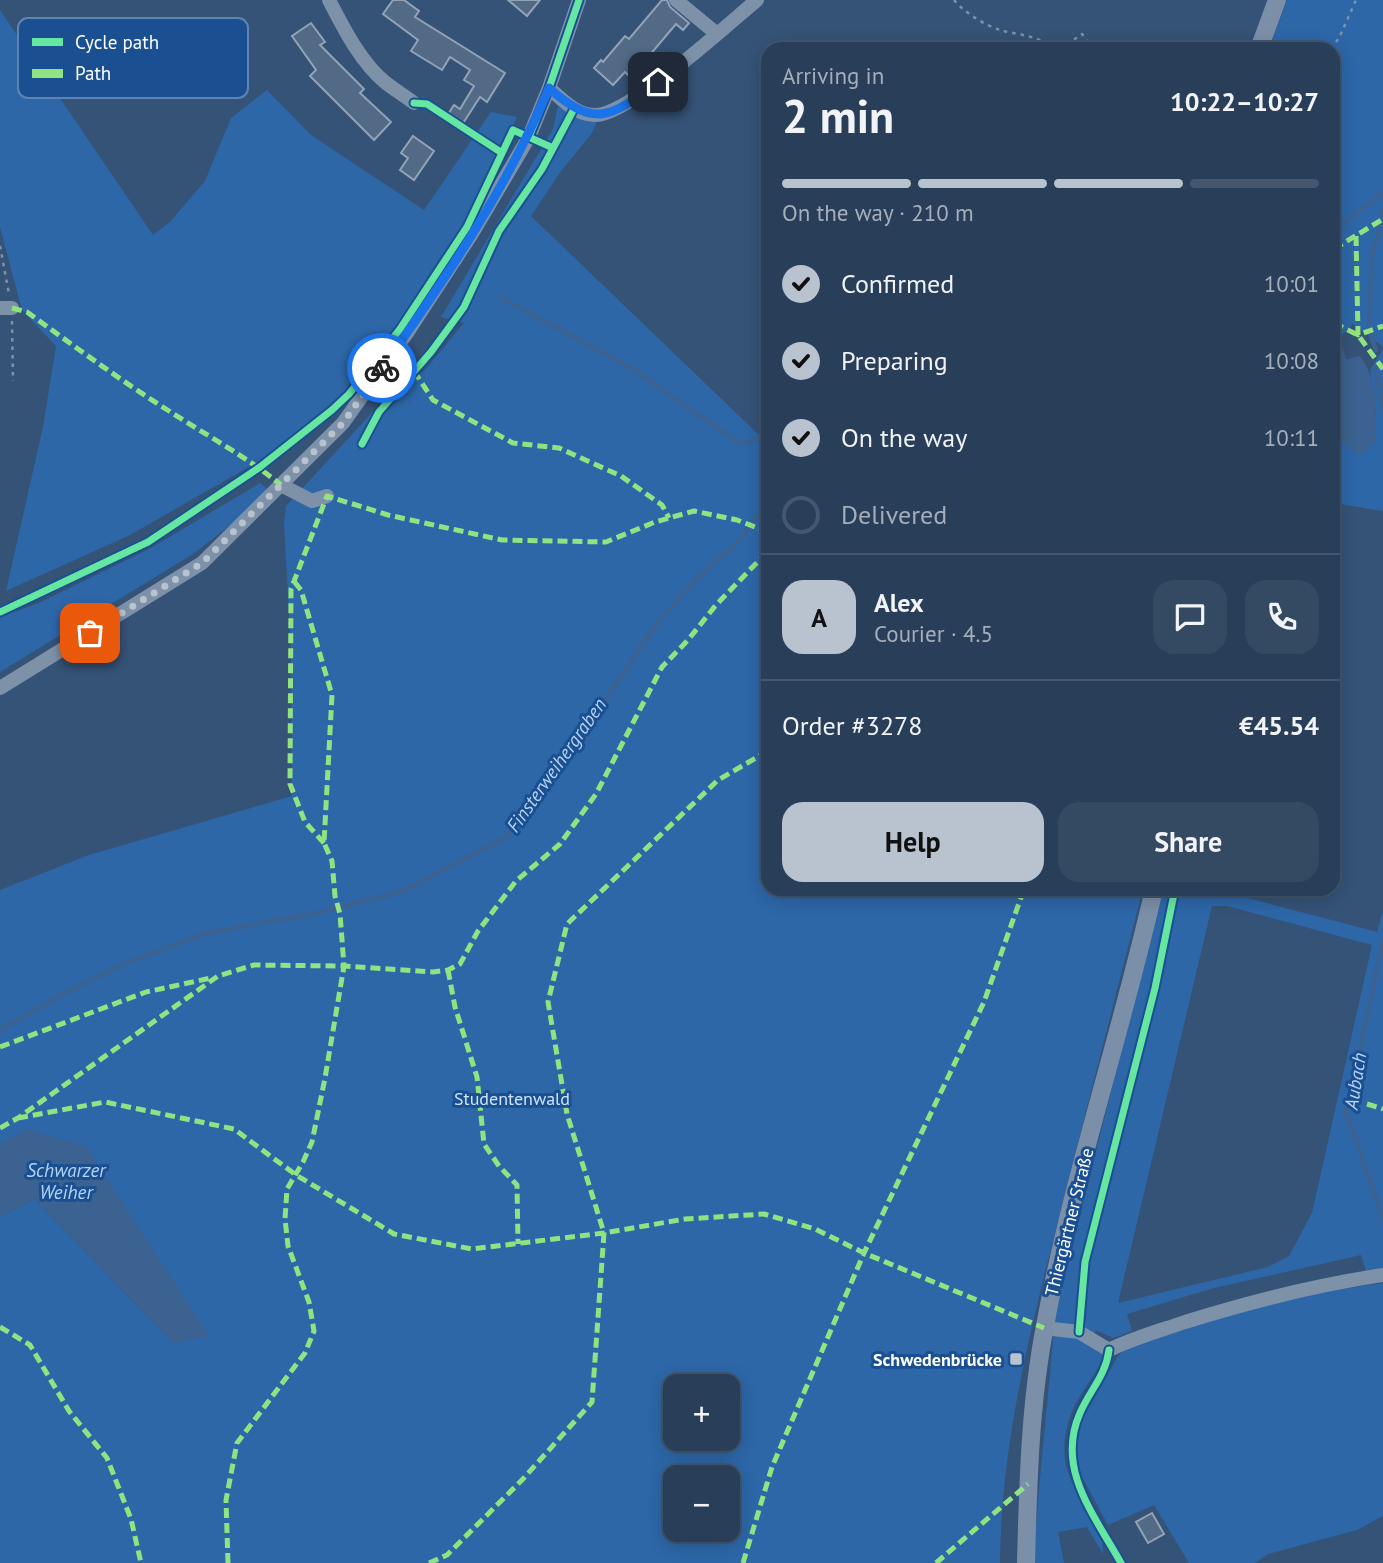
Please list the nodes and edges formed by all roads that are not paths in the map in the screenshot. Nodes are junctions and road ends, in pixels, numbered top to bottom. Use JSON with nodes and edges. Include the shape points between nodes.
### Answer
{"nodes":[{"id":1,"x":330,"y":0,"type":"edge"},
{"id":2,"x":579,"y":0,"type":"edge"},
{"id":3,"x":676,"y":0,"type":"edge"},
{"id":4,"x":757,"y":0,"type":"edge"},
{"id":5,"x":1277,"y":0,"type":"edge"},
{"id":6,"x":717,"y":34,"type":"junction"},
{"id":7,"x":1262,"y":42,"type":"edge"},
{"id":8,"x":549,"y":88,"type":"junction"},
{"id":9,"x":414,"y":103,"type":"dead end"},
{"id":10,"x":281,"y":485,"type":"junction"},
{"id":11,"x":327,"y":496,"type":"dead end"},
{"id":12,"x":0,"y":688,"type":"edge"},
{"id":13,"x":1152,"y":896,"type":"edge"},
{"id":14,"x":1383,"y":1275,"type":"edge"},
{"id":15,"x":1044,"y":1328,"type":"junction"},
{"id":16,"x":1026,"y":1563,"type":"edge"}],
"edges":[{"from":1,"to":9,"type":"street","via":[[362,56],[384,82]]},
{"from":2,"to":8,"type":"street"},
{"from":3,"to":6,"type":"street"},
{"from":4,"to":6,"type":"street"},
{"from":5,"to":7,"type":"main road"},
{"from":6,"to":8,"type":"street","via":[[641,94],[605,114],[574,109]]},
{"from":8,"to":10,"type":"street","via":[[508,173],[407,333],[343,423]]},
{"from":10,"to":11,"type":"street","via":[[312,501]]},
{"from":10,"to":12,"type":"street","via":[[202,563]]},
{"from":13,"to":15,"type":"main road","name":"Thiergärtner Straße","via":[[1066,1223]]},
{"from":14,"to":15,"type":"street","via":[[1219,1312],[1109,1350],[1079,1332]]},
{"from":15,"to":16,"type":"main road","name":"Thiergärtner Straße","via":[[1033,1422]]}]}
